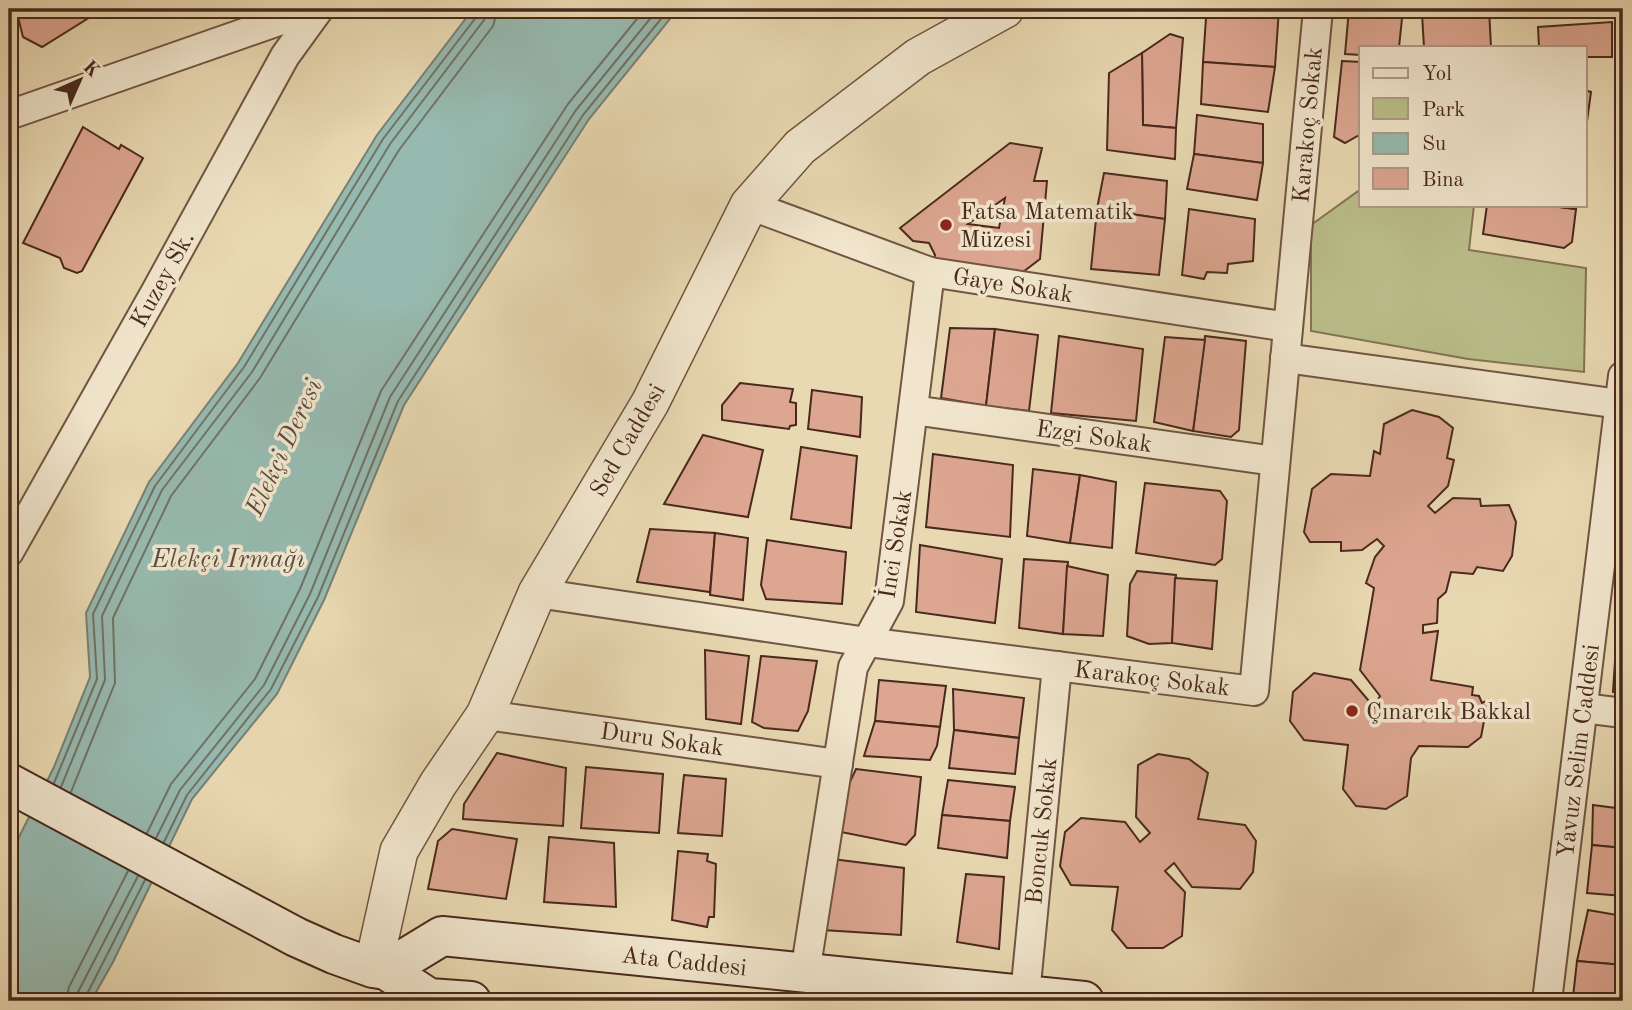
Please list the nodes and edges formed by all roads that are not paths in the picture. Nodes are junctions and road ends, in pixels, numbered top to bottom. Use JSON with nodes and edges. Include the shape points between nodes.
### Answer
{"nodes":[{"id":1,"x":313,"y":9,"type":"edge"},
{"id":2,"x":319,"y":9,"type":"edge"},
{"id":3,"x":1005,"y":9,"type":"edge"},
{"id":4,"x":1318,"y":9,"type":"edge"},
{"id":5,"x":9,"y":115,"type":"edge"},
{"id":6,"x":749,"y":205,"type":"junction"},
{"id":7,"x":930,"y":272,"type":"junction"},
{"id":8,"x":1287,"y":327,"type":"junction"},
{"id":9,"x":1285,"y":358,"type":"junction"},
{"id":10,"x":1623,"y":376,"type":"edge"},
{"id":11,"x":1620,"y":404,"type":"junction"},
{"id":12,"x":914,"y":410,"type":"junction"},
{"id":13,"x":1275,"y":461,"type":"junction"},
{"id":14,"x":1617,"y":477,"type":"edge"},
{"id":15,"x":9,"y":552,"type":"edge"},
{"id":16,"x":537,"y":593,"type":"junction"},
{"id":17,"x":867,"y":642,"type":"junction"},
{"id":18,"x":1057,"y":666,"type":"junction"},
{"id":19,"x":1583,"y":708,"type":"junction"},
{"id":20,"x":1623,"y":713,"type":"edge"},
{"id":21,"x":485,"y":715,"type":"junction"},
{"id":22,"x":838,"y":764,"type":"junction"},
{"id":23,"x":9,"y":783,"type":"edge"},
{"id":24,"x":379,"y":969,"type":"junction"},
{"id":25,"x":805,"y":973,"type":"junction"},
{"id":26,"x":1026,"y":995,"type":"junction"},
{"id":27,"x":428,"y":999,"type":"edge"},
{"id":28,"x":471,"y":1001,"type":"edge"},
{"id":29,"x":1084,"y":1001,"type":"edge"},
{"id":30,"x":1547,"y":1001,"type":"edge"}],
"edges":[{"from":1,"to":5,"type":"street"},
{"from":2,"to":15,"type":"street","name":"Kuzey Sk.","via":[[285,57]]},
{"from":3,"to":6,"type":"street","name":"Sed Caddesi","via":[[918,57],[800,146]]},
{"from":4,"to":8,"type":"street","name":"Karakoç Sokak"},
{"from":6,"to":7,"type":"street","name":"Gaye Sokak"},
{"from":6,"to":16,"type":"street","name":"Sed Caddesi","via":[[650,403]]},
{"from":7,"to":8,"type":"street","name":"Gaye Sokak"},
{"from":7,"to":12,"type":"street","name":"İnci Sokak"},
{"from":8,"to":9,"type":"street","name":"Karakoç Sokak"},
{"from":9,"to":11,"type":"street"},
{"from":9,"to":13,"type":"street","name":"Karakoç Sokak"},
{"from":10,"to":11,"type":"street","name":"Yavuz Selim Caddesi"},
{"from":11,"to":14,"type":"street","name":"Yavuz Selim Caddesi"},
{"from":12,"to":13,"type":"street","name":"Ezgi Sokak"},
{"from":12,"to":17,"type":"street","name":"İnci Sokak","via":[[889,601]]},
{"from":13,"to":18,"type":"street","name":"Karakoç Sokak","via":[[1254,691]]},
{"from":14,"to":19,"type":"street","name":"Yavuz Selim Caddesi"},
{"from":16,"to":17,"type":"street","name":"Karakoç Sokak"},
{"from":16,"to":21,"type":"street","name":"Sed Caddesi"},
{"from":17,"to":18,"type":"street","name":"Karakoç Sokak"},
{"from":17,"to":22,"type":"street","name":"İnci Sokak","via":[[853,667]]},
{"from":18,"to":26,"type":"street","name":"Boncuk Sokak"},
{"from":19,"to":20,"type":"street"},
{"from":19,"to":30,"type":"street","name":"Yavuz Selim Caddesi"},
{"from":21,"to":22,"type":"street","name":"Duru Sokak"},
{"from":21,"to":24,"type":"street","name":"Sed Caddesi","via":[[400,851]]},
{"from":22,"to":25,"type":"street","name":"İnci Sokak"},
{"from":23,"to":24,"type":"main road","via":[[296,937]]},
{"from":24,"to":25,"type":"main road","name":"Ata Caddesi","via":[[442,936]]},
{"from":24,"to":27,"type":"main road"},
{"from":25,"to":26,"type":"main road","name":"Ata Caddesi"},
{"from":26,"to":29,"type":"main road","name":"Ata Caddesi"},
{"from":27,"to":28,"type":"main road"}]}
